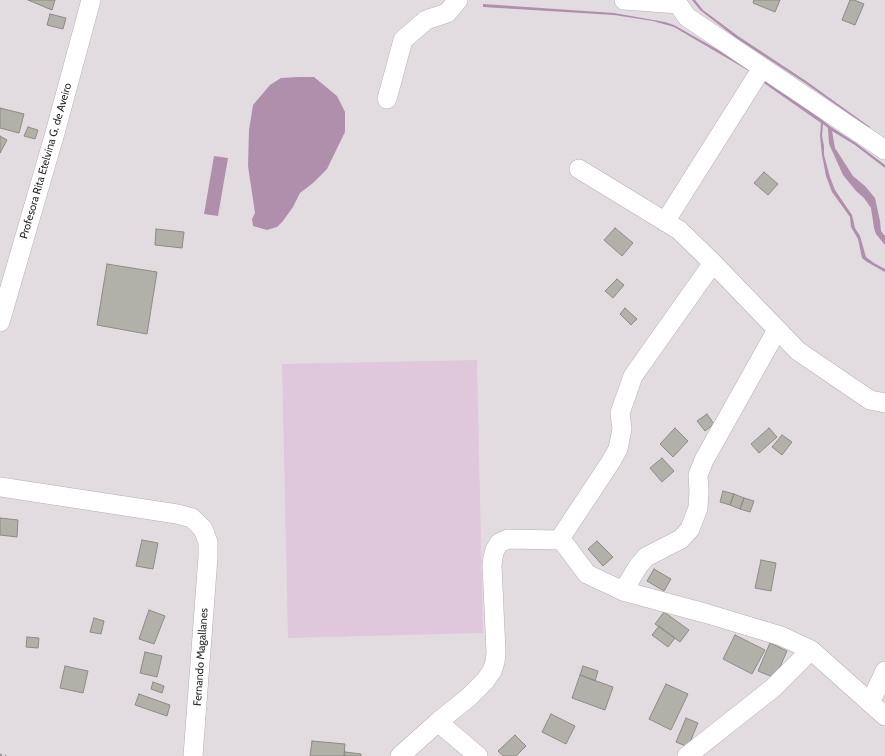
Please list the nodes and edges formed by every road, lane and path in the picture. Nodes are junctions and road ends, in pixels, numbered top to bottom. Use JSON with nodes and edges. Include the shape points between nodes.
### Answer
{"nodes":[{"id":1,"x":91,"y":0,"type":"edge"},
{"id":2,"x":458,"y":0,"type":"edge"},
{"id":3,"x":624,"y":0,"type":"edge"},
{"id":4,"x":677,"y":2,"type":"edge"},
{"id":5,"x":762,"y":68,"type":"junction"},
{"id":6,"x":387,"y":99,"type":"dead end"},
{"id":7,"x":885,"y":150,"type":"edge"},
{"id":8,"x":579,"y":169,"type":"dead end"},
{"id":9,"x":665,"y":222,"type":"junction"},
{"id":10,"x":713,"y":263,"type":"junction"},
{"id":11,"x":0,"y":322,"type":"edge"},
{"id":12,"x":777,"y":330,"type":"junction"},
{"id":13,"x":885,"y":403,"type":"edge"},
{"id":14,"x":0,"y":487,"type":"edge"},
{"id":15,"x":559,"y":540,"type":"junction"},
{"id":16,"x":623,"y":591,"type":"junction"},
{"id":17,"x":811,"y":650,"type":"junction"},
{"id":18,"x":885,"y":671,"type":"edge"},
{"id":19,"x":870,"y":703,"type":"junction"},
{"id":20,"x":885,"y":716,"type":"edge"},
{"id":21,"x":438,"y":722,"type":"junction"},
{"id":22,"x":0,"y":754,"type":"edge"},
{"id":23,"x":6,"y":756,"type":"edge"},
{"id":24,"x":193,"y":756,"type":"edge"},
{"id":25,"x":400,"y":756,"type":"edge"},
{"id":26,"x":478,"y":756,"type":"edge"},
{"id":27,"x":687,"y":756,"type":"edge"}],
"edges":[{"from":1,"to":11,"type":"street","name":"Profesora Rita Etelvina G. de Aveiro"},
{"from":2,"to":6,"type":"street","via":[[447,13],[426,20],[403,40]]},
{"from":3,"to":4,"type":"street"},
{"from":4,"to":5,"type":"street","via":[[687,17]]},
{"from":5,"to":7,"type":"street"},
{"from":5,"to":9,"type":"street"},
{"from":8,"to":9,"type":"street"},
{"from":9,"to":10,"type":"street","via":[[679,230]]},
{"from":10,"to":12,"type":"street"},
{"from":10,"to":15,"type":"street","via":[[633,376],[620,413],[622,429],[618,449]]},
{"from":12,"to":13,"type":"street","via":[[798,351],[830,374],[870,400]]},
{"from":12,"to":16,"type":"street","via":[[704,460],[698,475],[698,508],[690,529],[681,539],[646,557],[638,565]]},
{"from":14,"to":24,"type":"street","name":"Fernando Magallanes","via":[[176,514],[192,518],[203,529],[208,542],[208,557]]},
{"from":15,"to":16,"type":"street","via":[[568,547],[587,574]]},
{"from":15,"to":21,"type":"street","via":[[508,539],[500,543],[495,550],[492,566],[495,662],[492,671],[469,697]]},
{"from":16,"to":17,"type":"street","via":[[781,636]]},
{"from":17,"to":19,"type":"street"},
{"from":17,"to":27,"type":"street","via":[[773,688]]},
{"from":18,"to":19,"type":"street"},
{"from":19,"to":20,"type":"street"},
{"from":21,"to":25,"type":"street"},
{"from":21,"to":26,"type":"street"},
{"from":22,"to":23,"type":"path"}]}
